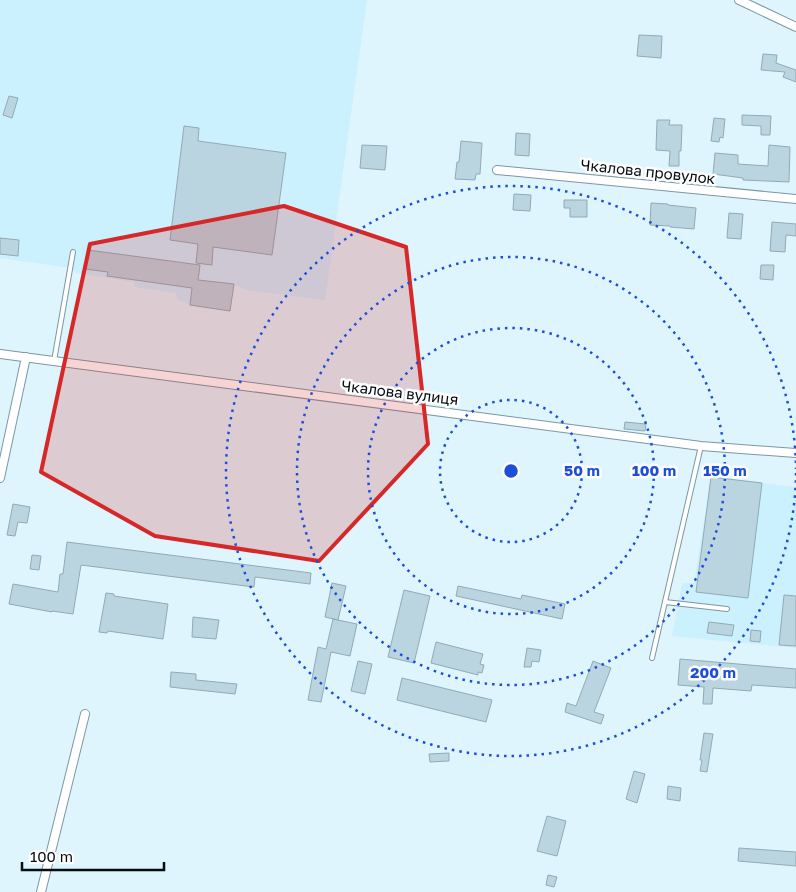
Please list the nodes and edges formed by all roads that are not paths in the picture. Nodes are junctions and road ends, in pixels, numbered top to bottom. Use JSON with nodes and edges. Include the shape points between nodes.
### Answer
{"nodes":[{"id":1,"x":739,"y":0,"type":"edge"},
{"id":2,"x":796,"y":28,"type":"edge"},
{"id":3,"x":497,"y":170,"type":"dead end"},
{"id":4,"x":796,"y":199,"type":"edge"},
{"id":5,"x":74,"y":252,"type":"dead end"},
{"id":6,"x":0,"y":354,"type":"edge"},
{"id":7,"x":26,"y":357,"type":"junction"},
{"id":8,"x":54,"y":361,"type":"junction"},
{"id":9,"x":701,"y":446,"type":"junction"},
{"id":10,"x":796,"y":453,"type":"edge"},
{"id":11,"x":0,"y":478,"type":"edge"},
{"id":12,"x":665,"y":602,"type":"junction"},
{"id":13,"x":727,"y":609,"type":"dead end"},
{"id":14,"x":652,"y":658,"type":"dead end"},
{"id":15,"x":85,"y":714,"type":"dead end"},
{"id":16,"x":41,"y":892,"type":"edge"}],
"edges":[{"from":1,"to":2,"type":"street"},
{"from":3,"to":4,"type":"street","name":"Чкалова провулок"},
{"from":5,"to":8,"type":"lane"},
{"from":6,"to":7,"type":"street","name":"Чкалова вулиця"},
{"from":7,"to":8,"type":"street","name":"Чкалова вулиця"},
{"from":7,"to":11,"type":"street"},
{"from":8,"to":9,"type":"street","name":"Чкалова вулиця"},
{"from":9,"to":10,"type":"street","name":"Чкалова вулиця"},
{"from":9,"to":12,"type":"lane"},
{"from":12,"to":13,"type":"lane"},
{"from":12,"to":14,"type":"lane"},
{"from":15,"to":16,"type":"street"}]}
